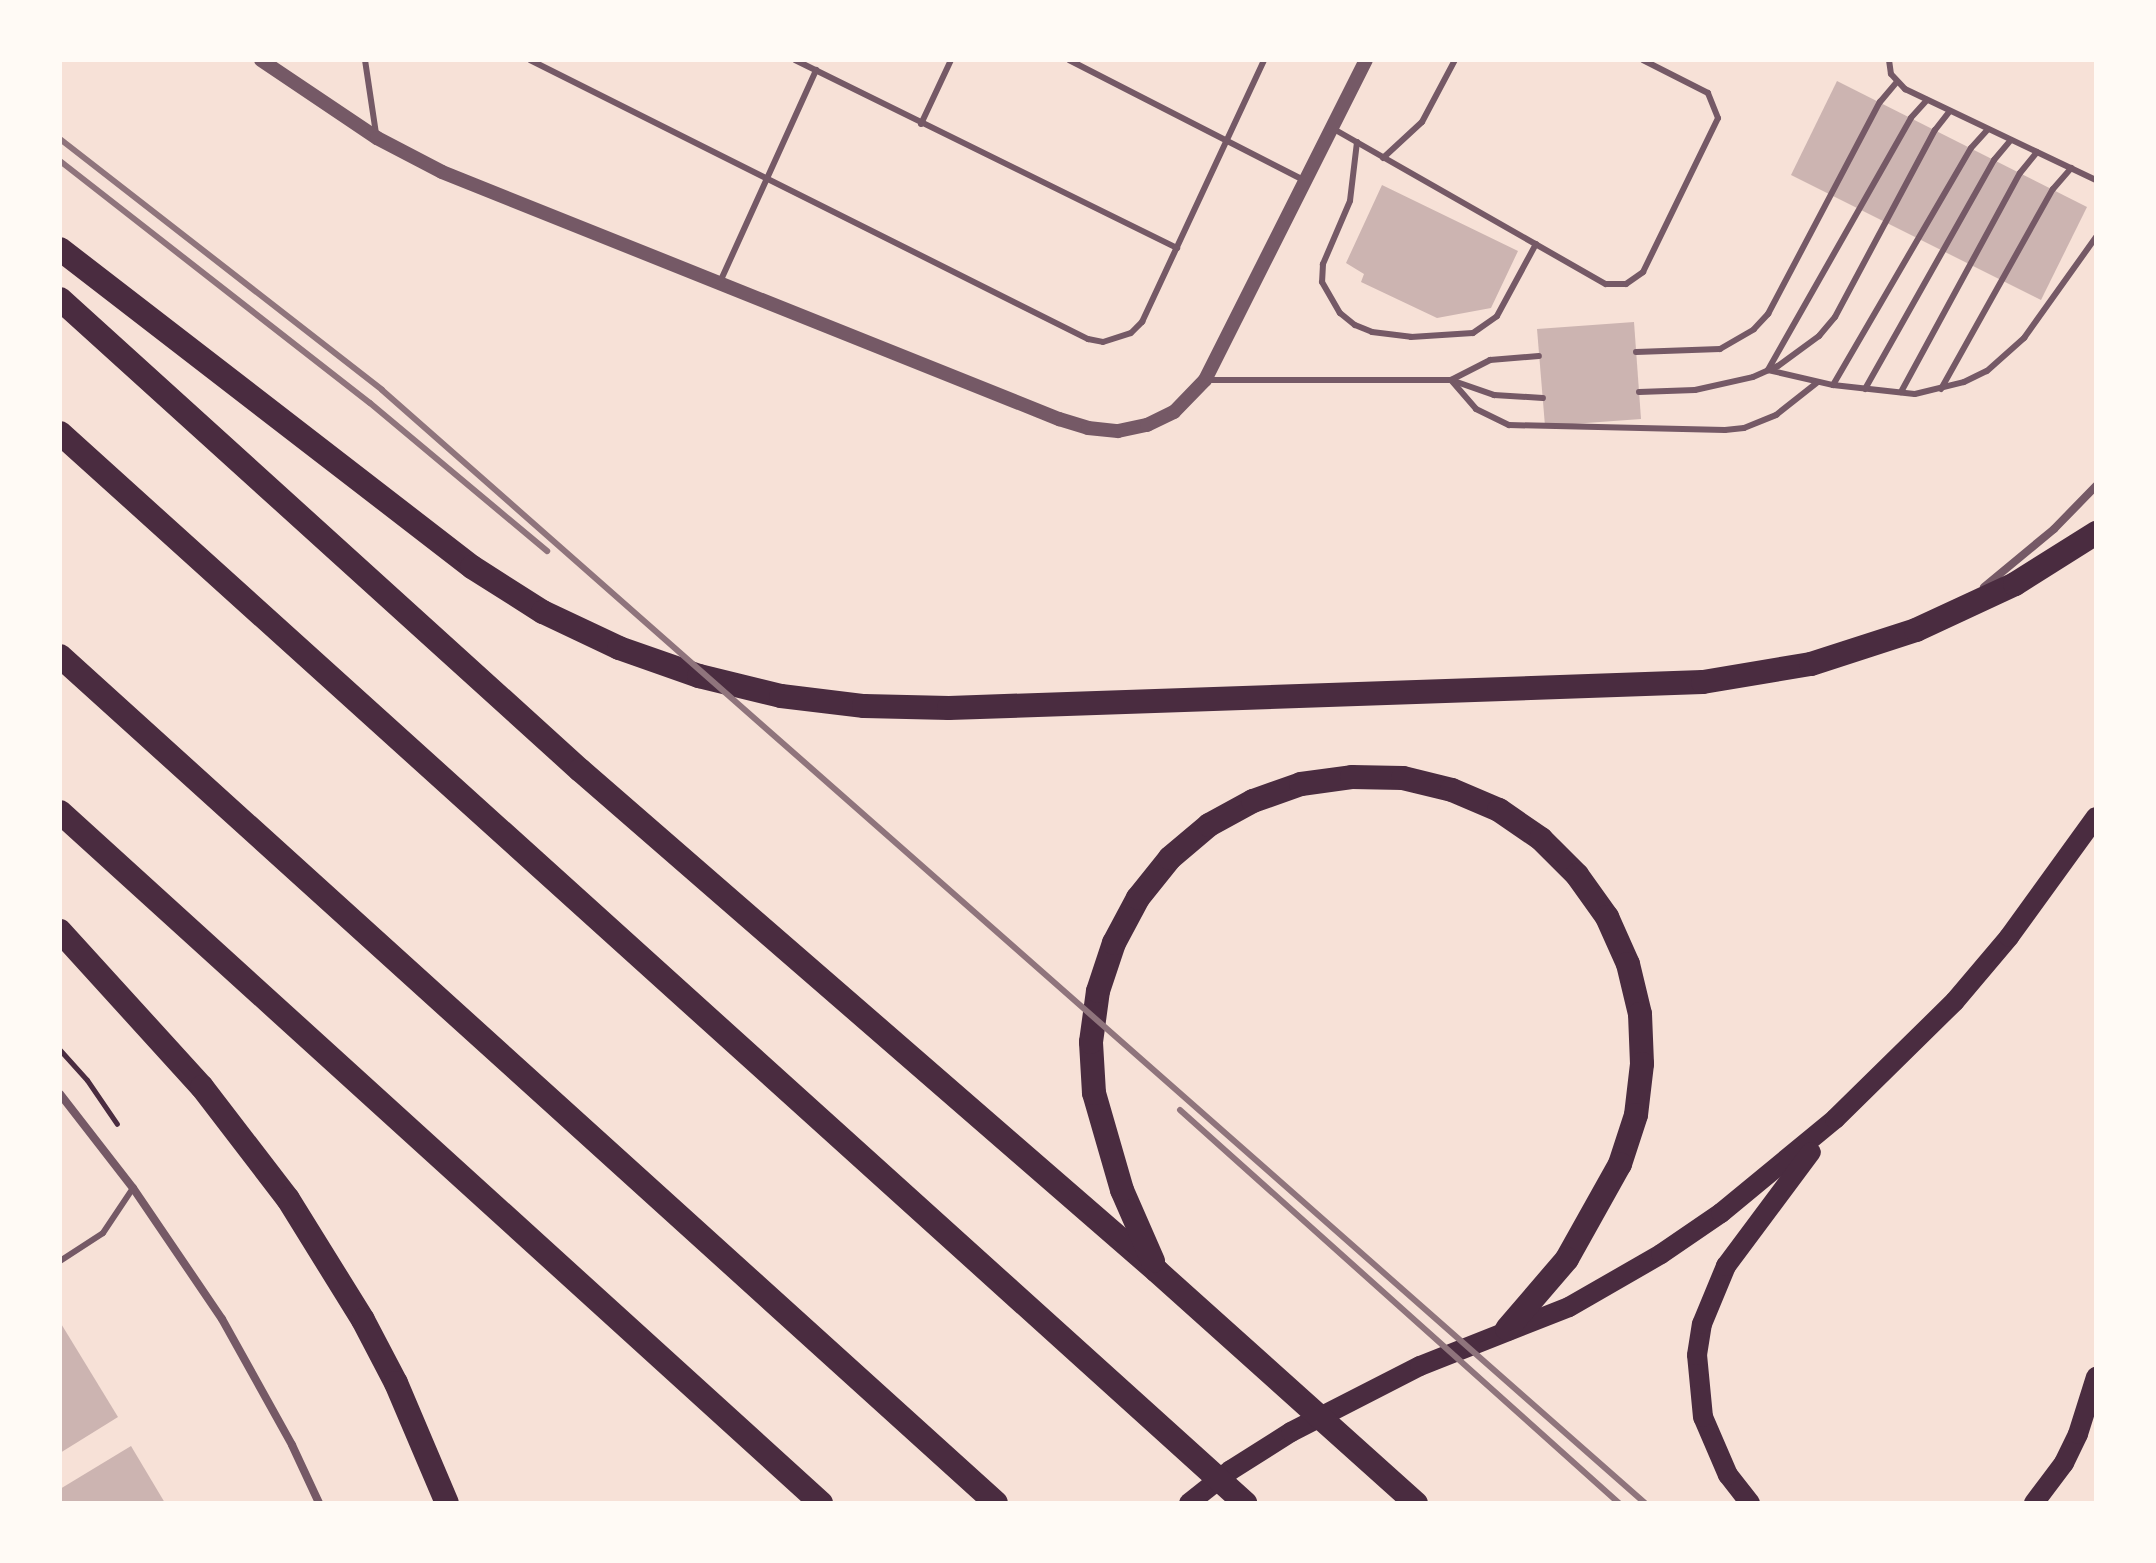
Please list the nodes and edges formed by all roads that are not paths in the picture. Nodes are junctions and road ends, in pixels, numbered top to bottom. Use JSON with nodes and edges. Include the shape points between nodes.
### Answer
{"nodes":[{"id":1,"x":261,"y":60,"type":"edge"},
{"id":2,"x":365,"y":60,"type":"edge"},
{"id":3,"x":530,"y":60,"type":"edge"},
{"id":4,"x":795,"y":60,"type":"edge"},
{"id":5,"x":951,"y":60,"type":"edge"},
{"id":6,"x":1069,"y":60,"type":"edge"},
{"id":7,"x":1264,"y":60,"type":"edge"},
{"id":8,"x":1366,"y":60,"type":"edge"},
{"id":9,"x":1455,"y":60,"type":"edge"},
{"id":10,"x":1643,"y":60,"type":"edge"},
{"id":11,"x":1889,"y":60,"type":"edge"},
{"id":12,"x":816,"y":70,"type":"junction"},
{"id":13,"x":1896,"y":83,"type":"junction"},
{"id":14,"x":1927,"y":100,"type":"junction"},
{"id":15,"x":1950,"y":111,"type":"junction"},
{"id":16,"x":921,"y":124,"type":"junction"},
{"id":17,"x":1332,"y":128,"type":"junction"},
{"id":18,"x":1988,"y":129,"type":"junction"},
{"id":19,"x":377,"y":138,"type":"junction"},
{"id":20,"x":1226,"y":140,"type":"junction"},
{"id":21,"x":2011,"y":140,"type":"junction"},
{"id":22,"x":1357,"y":142,"type":"junction"},
{"id":23,"x":2037,"y":152,"type":"junction"},
{"id":24,"x":1383,"y":158,"type":"junction"},
{"id":25,"x":2071,"y":168,"type":"junction"},
{"id":26,"x":767,"y":179,"type":"junction"},
{"id":27,"x":1304,"y":180,"type":"junction"},
{"id":28,"x":2096,"y":180,"type":"edge"},
{"id":29,"x":2096,"y":237,"type":"edge"},
{"id":30,"x":1536,"y":244,"type":"junction"},
{"id":31,"x":1177,"y":248,"type":"junction"},
{"id":32,"x":60,"y":249,"type":"edge"},
{"id":33,"x":720,"y":282,"type":"junction"},
{"id":34,"x":60,"y":299,"type":"edge"},
{"id":35,"x":1636,"y":352,"type":"dead end"},
{"id":36,"x":1539,"y":356,"type":"dead end"},
{"id":37,"x":1768,"y":370,"type":"junction"},
{"id":38,"x":1205,"y":380,"type":"junction"},
{"id":39,"x":1451,"y":380,"type":"junction"},
{"id":40,"x":1818,"y":382,"type":"junction"},
{"id":41,"x":1833,"y":385,"type":"junction"},
{"id":42,"x":1865,"y":389,"type":"junction"},
{"id":43,"x":1940,"y":390,"type":"junction"},
{"id":44,"x":1639,"y":392,"type":"dead end"},
{"id":45,"x":1901,"y":392,"type":"junction"},
{"id":46,"x":1543,"y":398,"type":"dead end"},
{"id":47,"x":60,"y":433,"type":"edge"},
{"id":48,"x":2096,"y":486,"type":"edge"},
{"id":49,"x":2096,"y":533,"type":"edge"},
{"id":50,"x":1940,"y":619,"type":"junction"},
{"id":51,"x":60,"y":656,"type":"edge"},
{"id":52,"x":60,"y":812,"type":"edge"},
{"id":53,"x":2096,"y":817,"type":"edge"},
{"id":54,"x":60,"y":931,"type":"edge"},
{"id":55,"x":61,"y":1098,"type":"edge"},
{"id":56,"x":1835,"y":1119,"type":"junction"},
{"id":57,"x":133,"y":1188,"type":"junction"},
{"id":58,"x":60,"y":1261,"type":"edge"},
{"id":59,"x":1157,"y":1271,"type":"junction"},
{"id":60,"x":1507,"y":1329,"type":"junction"},
{"id":61,"x":2096,"y":1377,"type":"edge"},
{"id":62,"x":319,"y":1503,"type":"edge"},
{"id":63,"x":447,"y":1503,"type":"edge"},
{"id":64,"x":821,"y":1503,"type":"edge"},
{"id":65,"x":996,"y":1503,"type":"edge"},
{"id":66,"x":1189,"y":1503,"type":"edge"},
{"id":67,"x":1245,"y":1503,"type":"edge"},
{"id":68,"x":1416,"y":1503,"type":"edge"},
{"id":69,"x":1750,"y":1503,"type":"edge"},
{"id":70,"x":2034,"y":1503,"type":"edge"}],
"edges":[{"from":1,"to":19,"type":"street"},
{"from":2,"to":19,"type":"lane"},
{"from":3,"to":26,"type":"lane"},
{"from":4,"to":12,"type":"lane"},
{"from":5,"to":16,"type":"lane"},
{"from":6,"to":20,"type":"lane"},
{"from":7,"to":20,"type":"lane"},
{"from":8,"to":17,"type":"street"},
{"from":9,"to":24,"type":"lane","via":[[1422,122]]},
{"from":10,"to":30,"type":"lane","via":[[1708,93],[1718,118],[1643,272],[1626,284],[1606,284]]},
{"from":11,"to":13,"type":"lane"},
{"from":12,"to":16,"type":"lane"},
{"from":12,"to":26,"type":"lane"},
{"from":13,"to":14,"type":"lane"},
{"from":13,"to":35,"type":"lane","via":[[1880,102],[1768,314],[1754,329],[1720,349]]},
{"from":14,"to":15,"type":"lane"},
{"from":14,"to":37,"type":"lane","via":[[1911,118]]},
{"from":15,"to":18,"type":"lane"},
{"from":15,"to":37,"type":"lane","via":[[1835,317],[1801,351]]},
{"from":16,"to":31,"type":"lane"},
{"from":17,"to":22,"type":"lane"},
{"from":17,"to":27,"type":"street"},
{"from":18,"to":21,"type":"lane"},
{"from":18,"to":41,"type":"lane","via":[[1971,148]]},
{"from":19,"to":33,"type":"street","via":[[442,172]]},
{"from":20,"to":27,"type":"lane"},
{"from":20,"to":31,"type":"lane"},
{"from":21,"to":23,"type":"lane"},
{"from":21,"to":42,"type":"lane","via":[[1994,160]]},
{"from":22,"to":24,"type":"lane"},
{"from":22,"to":30,"type":"lane","via":[[1350,201],[1323,264],[1322,282],[1340,313],[1355,325],[1411,337],[1473,333],[1497,316]]},
{"from":23,"to":25,"type":"lane"},
{"from":23,"to":45,"type":"lane","via":[[2020,173]]},
{"from":24,"to":30,"type":"lane"},
{"from":25,"to":28,"type":"lane"},
{"from":25,"to":43,"type":"lane","via":[[2053,189]]},
{"from":26,"to":31,"type":"lane","via":[[1103,342],[1131,333],[1142,322]]},
{"from":26,"to":33,"type":"lane"},
{"from":27,"to":38,"type":"street"},
{"from":29,"to":43,"type":"lane","via":[[2007,356],[1987,371]]},
{"from":32,"to":50,"type":"highway","via":[[495,582],[543,612],[619,648],[699,676],[781,696],[864,706],[949,708],[1662,685],[1811,664]]},
{"from":33,"to":38,"type":"street","via":[[1088,428],[1118,431],[1147,425],[1174,412]]},
{"from":34,"to":59,"type":"highway","via":[[580,770]]},
{"from":36,"to":39,"type":"lane","via":[[1490,360]]},
{"from":37,"to":40,"type":"lane"},
{"from":37,"to":44,"type":"lane","via":[[1695,390]]},
{"from":38,"to":39,"type":"lane"},
{"from":39,"to":40,"type":"lane","via":[[1476,409],[1509,425],[1725,430],[1776,415]]},
{"from":39,"to":46,"type":"lane","via":[[1494,395]]},
{"from":40,"to":41,"type":"lane"},
{"from":41,"to":42,"type":"lane"},
{"from":42,"to":45,"type":"lane"},
{"from":43,"to":45,"type":"lane"},
{"from":47,"to":67,"type":"highway"},
{"from":48,"to":50,"type":"street","via":[[2032,548]]},
{"from":49,"to":50,"type":"highway","via":[[2015,584]]},
{"from":51,"to":65,"type":"highway"},
{"from":52,"to":64,"type":"highway"},
{"from":53,"to":56,"type":"main road","via":[[1955,1001]]},
{"from":54,"to":63,"type":"highway","via":[[202,1087],[288,1199],[370,1333]]},
{"from":55,"to":57,"type":"street"},
{"from":56,"to":60,"type":"main road","via":[[1767,1177],[1661,1254],[1569,1307]]},
{"from":56,"to":69,"type":"main road","via":[[1726,1266],[1702,1324],[1697,1355],[1703,1417],[1728,1475]]},
{"from":57,"to":58,"type":"lane","via":[[103,1233]]},
{"from":57,"to":62,"type":"street","via":[[222,1319]]},
{"from":59,"to":60,"type":"highway","via":[[1122,1190],[1094,1093],[1091,1042],[1098,991],[1114,943],[1138,898],[1170,858],[1209,825],[1253,801],[1301,784],[1403,778],[1452,790],[1499,810],[1541,839],[1577,875],[1607,917],[1628,964],[1640,1014],[1637,1102],[1620,1164],[1567,1259]]},
{"from":59,"to":68,"type":"highway"},
{"from":60,"to":66,"type":"main road","via":[[1420,1366],[1291,1432]]},
{"from":61,"to":70,"type":"main road","via":[[2064,1463]]}]}
